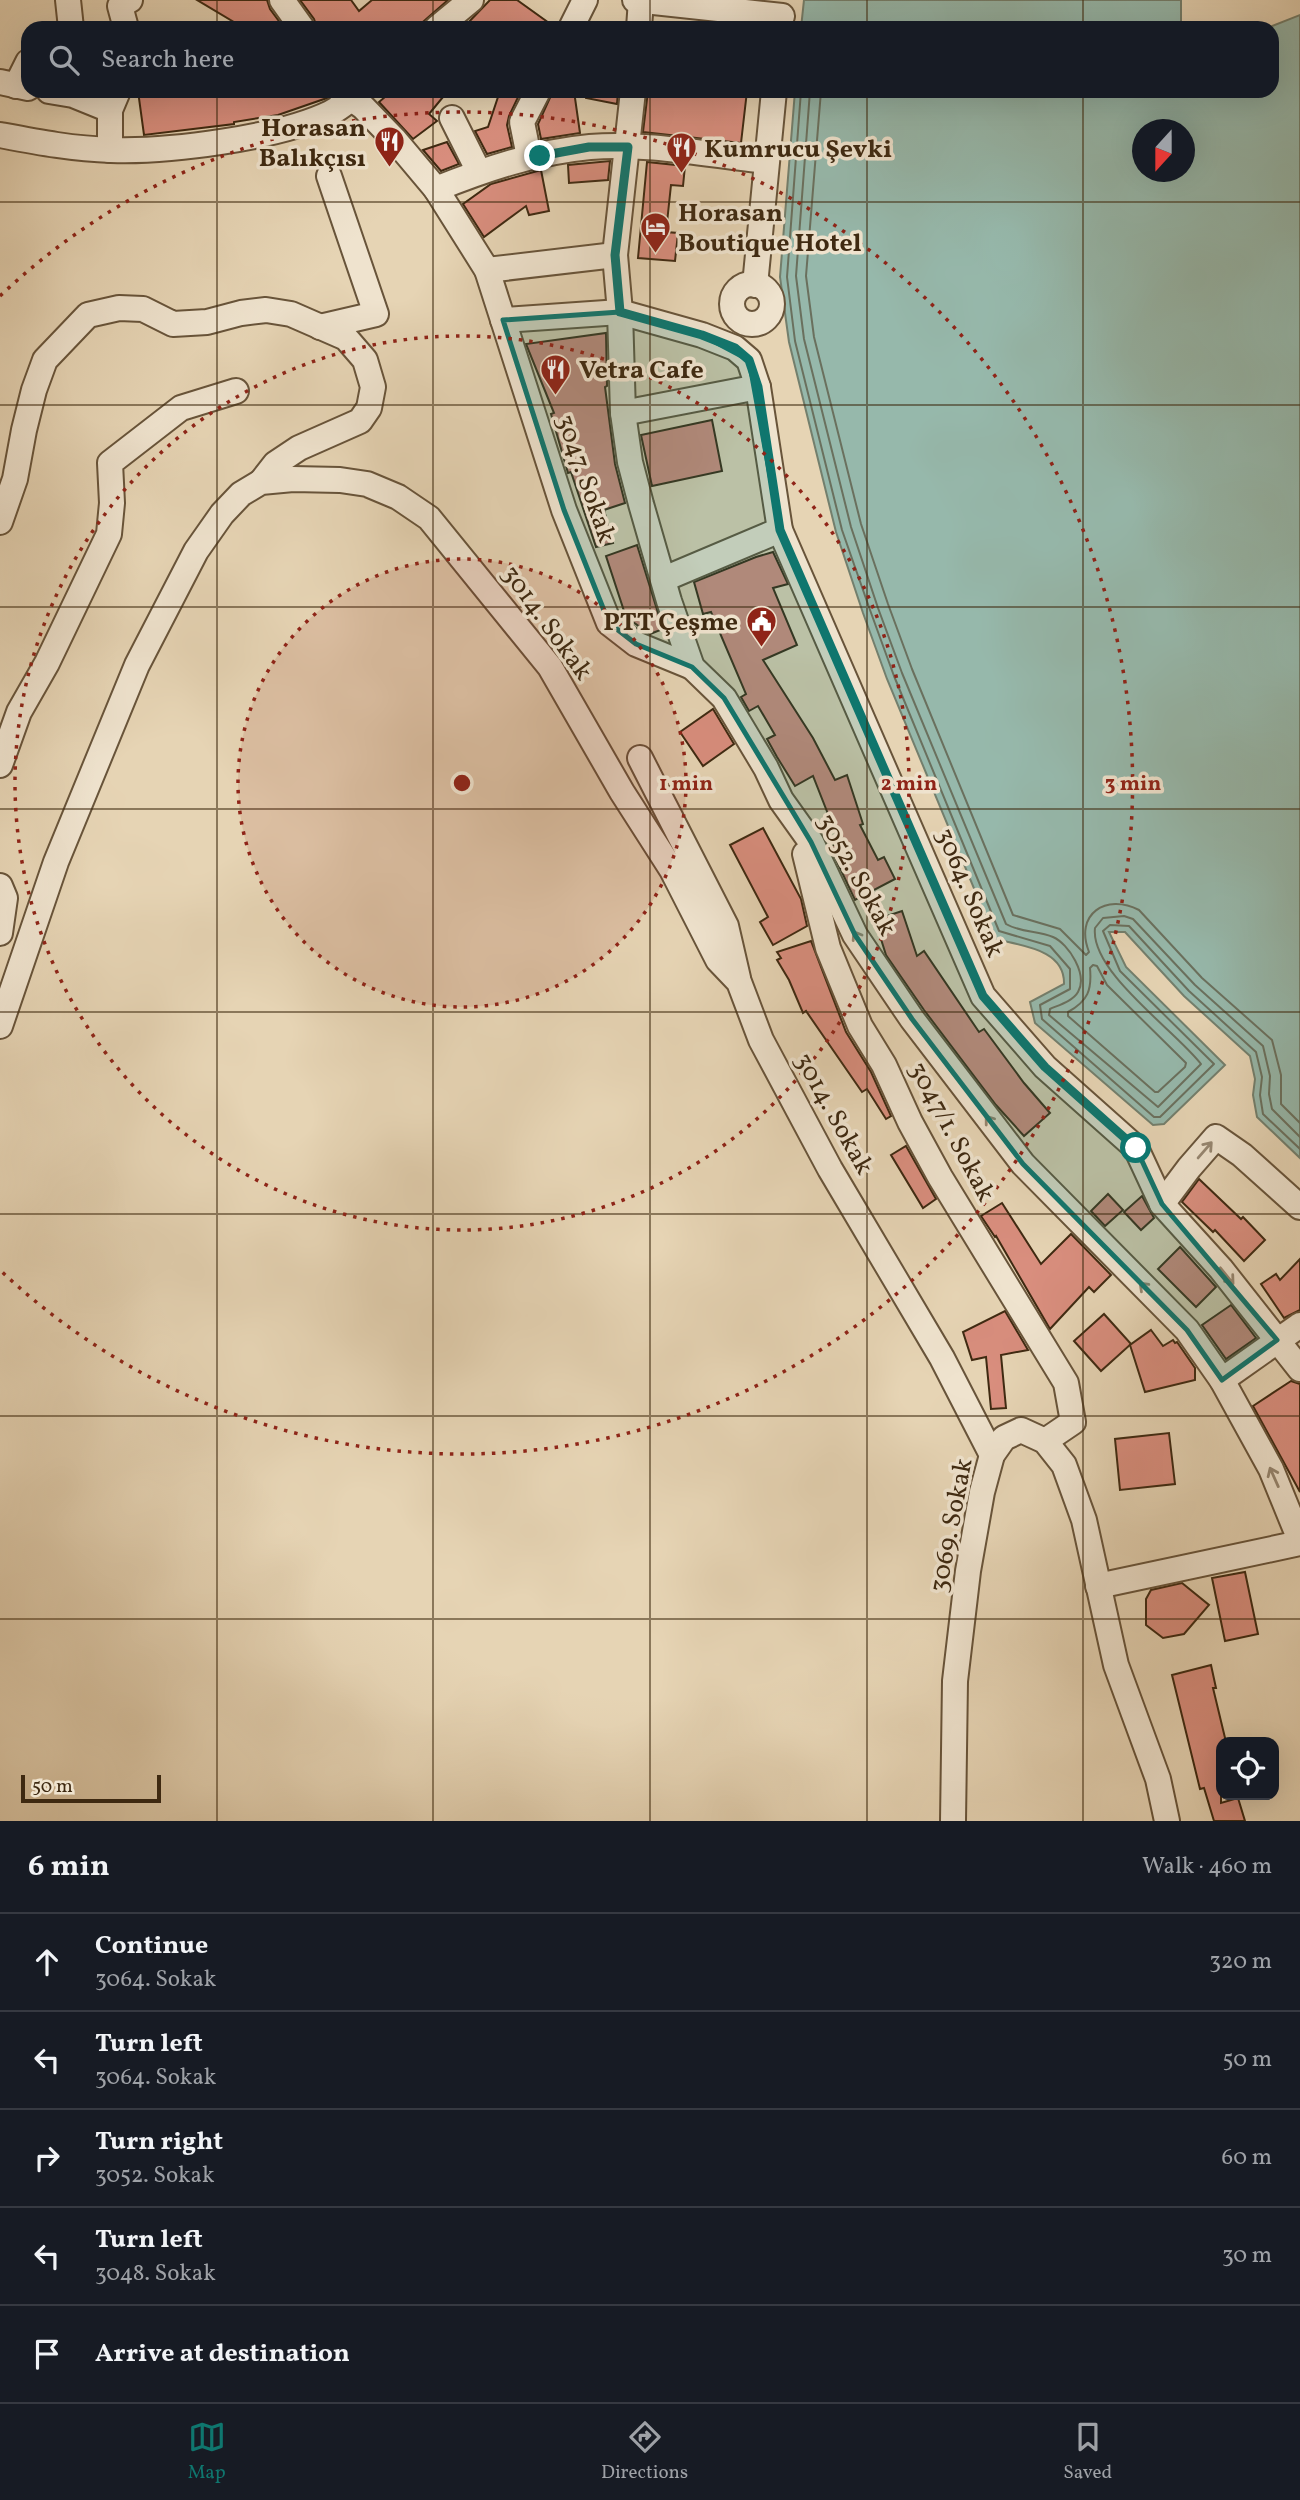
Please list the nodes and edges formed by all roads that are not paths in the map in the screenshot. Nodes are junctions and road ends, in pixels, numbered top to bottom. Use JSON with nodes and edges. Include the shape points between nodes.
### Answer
{"nodes":[{"id":1,"x":68,"y":0,"type":"edge"},
{"id":2,"x":471,"y":0,"type":"edge"},
{"id":3,"x":585,"y":0,"type":"edge"},
{"id":4,"x":635,"y":0,"type":"edge"},
{"id":5,"x":641,"y":0,"type":"edge"},
{"id":6,"x":782,"y":15,"type":"edge"},
{"id":7,"x":70,"y":21,"type":"edge"},
{"id":8,"x":446,"y":21,"type":"edge"},
{"id":9,"x":574,"y":21,"type":"edge"},
{"id":10,"x":640,"y":21,"type":"edge"},
{"id":11,"x":94,"y":98,"type":"edge"},
{"id":12,"x":346,"y":98,"type":"edge"},
{"id":13,"x":354,"y":98,"type":"edge"},
{"id":14,"x":534,"y":98,"type":"edge"},
{"id":15,"x":632,"y":98,"type":"edge"},
{"id":16,"x":773,"y":98,"type":"edge"},
{"id":17,"x":114,"y":101,"type":"edge"},
{"id":18,"x":452,"y":118,"type":"dead end"},
{"id":19,"x":0,"y":135,"type":"edge"},
{"id":20,"x":628,"y":147,"type":"junction"},
{"id":21,"x":110,"y":150,"type":"junction"},
{"id":22,"x":529,"y":157,"type":"junction"},
{"id":23,"x":766,"y":161,"type":"junction"},
{"id":24,"x":479,"y":172,"type":"junction"},
{"id":25,"x":329,"y":176,"type":"dead end"},
{"id":26,"x":436,"y":189,"type":"junction"},
{"id":27,"x":615,"y":255,"type":"junction"},
{"id":28,"x":487,"y":270,"type":"junction"},
{"id":29,"x":755,"y":285,"type":"dead end"},
{"id":30,"x":620,"y":312,"type":"junction"},
{"id":31,"x":503,"y":320,"type":"junction"},
{"id":32,"x":320,"y":327,"type":"junction"},
{"id":33,"x":758,"y":387,"type":"junction"},
{"id":34,"x":236,"y":391,"type":"dead end"},
{"id":35,"x":623,"y":413,"type":"junction"},
{"id":36,"x":261,"y":482,"type":"junction"},
{"id":37,"x":0,"y":522,"type":"edge"},
{"id":38,"x":780,"y":530,"type":"junction"},
{"id":39,"x":664,"y":579,"type":"junction"},
{"id":40,"x":692,"y":667,"type":"junction"},
{"id":41,"x":640,"y":758,"type":"dead end"},
{"id":42,"x":0,"y":765,"type":"edge"},
{"id":43,"x":797,"y":823,"type":"junction"},
{"id":44,"x":0,"y":886,"type":"edge"},
{"id":45,"x":0,"y":933,"type":"edge"},
{"id":46,"x":12,"y":953,"type":"edge"},
{"id":47,"x":738,"y":982,"type":"junction"},
{"id":48,"x":0,"y":1026,"type":"edge"},
{"id":49,"x":1163,"y":1204,"type":"junction"},
{"id":50,"x":1300,"y":1207,"type":"edge"},
{"id":51,"x":1300,"y":1325,"type":"edge"},
{"id":52,"x":1277,"y":1340,"type":"junction"},
{"id":53,"x":1300,"y":1369,"type":"edge"},
{"id":54,"x":1222,"y":1380,"type":"junction"},
{"id":55,"x":1045,"y":1441,"type":"junction"},
{"id":56,"x":992,"y":1455,"type":"junction"},
{"id":57,"x":1300,"y":1541,"type":"edge"},
{"id":58,"x":1098,"y":1586,"type":"junction"},
{"id":59,"x":953,"y":1821,"type":"edge"},
{"id":60,"x":1167,"y":1821,"type":"edge"}],
"edges":[{"from":1,"to":7,"type":"street"},
{"from":2,"to":8,"type":"street"},
{"from":3,"to":9,"type":"street"},
{"from":4,"to":5,"type":"street"},
{"from":5,"to":6,"type":"street"},
{"from":5,"to":10,"type":"street"},
{"from":11,"to":17,"type":"street"},
{"from":12,"to":21,"type":"street","via":[[330,113],[281,130],[154,150]]},
{"from":13,"to":26,"type":"street","name":"3047. Sokak"},
{"from":14,"to":22,"type":"street","via":[[522,122]]},
{"from":15,"to":20,"type":"street","name":"3052. Sokak"},
{"from":16,"to":23,"type":"street"},
{"from":17,"to":21,"type":"street"},
{"from":18,"to":24,"type":"street"},
{"from":19,"to":21,"type":"street"},
{"from":20,"to":22,"type":"street","via":[[589,147]]},
{"from":20,"to":23,"type":"street"},
{"from":20,"to":27,"type":"street","name":"3052. Sokak"},
{"from":22,"to":24,"type":"street"},
{"from":23,"to":29,"type":"street"},
{"from":24,"to":26,"type":"street"},
{"from":25,"to":32,"type":"street","via":[[376,314]]},
{"from":26,"to":28,"type":"street","name":"3047. Sokak"},
{"from":27,"to":28,"type":"street"},
{"from":27,"to":30,"type":"street","name":"3052. Sokak"},
{"from":28,"to":31,"type":"street","name":"3047. Sokak"},
{"from":30,"to":31,"type":"street","name":"3064. Sokak"},
{"from":30,"to":33,"type":"street","name":"3064. Sokak","via":[[735,348],[749,360]]},
{"from":30,"to":35,"type":"street","name":"3052. Sokak"},
{"from":31,"to":40,"type":"street","name":"3047. Sokak","via":[[564,510],[609,623],[636,644]]},
{"from":32,"to":36,"type":"street","via":[[346,338],[365,360],[373,387],[369,408],[360,421],[275,464]]},
{"from":32,"to":37,"type":"street","via":[[291,314],[266,310],[173,324],[143,309],[119,308],[88,315],[45,360]]},
{"from":33,"to":35,"type":"street"},
{"from":33,"to":38,"type":"street","name":"3064. Sokak"},
{"from":34,"to":42,"type":"street","via":[[181,408],[110,463],[113,503],[109,534],[19,712]]},
{"from":35,"to":39,"type":"street","name":"3052. Sokak","via":[[630,462]]},
{"from":36,"to":46,"type":"street","via":[[222,514],[136,665],[56,862]]},
{"from":36,"to":47,"type":"street","name":"3014. Sokak","via":[[293,479],[367,484],[397,496],[429,518],[550,667],[672,870],[718,960]]},
{"from":38,"to":39,"type":"street"},
{"from":38,"to":49,"type":"street","name":"3064. Sokak","via":[[983,996],[1045,1067],[1136,1148]]},
{"from":39,"to":40,"type":"street","name":"3052. Sokak"},
{"from":40,"to":43,"type":"street","name":"3052. Sokak","via":[[724,698]]},
{"from":41,"to":47,"type":"street","via":[[726,926]]},
{"from":54,"to":43,"type":"street","name":"3052. Sokak","one_way":true,"via":[[1187,1330],[1023,1164],[912,1019],[855,935],[811,842]]},
{"from":43,"to":55,"type":"street","name":"3047/1. Sokak","via":[[828,948],[860,1027],[940,1177],[1066,1383],[1073,1422]]},
{"from":44,"to":45,"type":"street","via":[[5,898]]},
{"from":46,"to":48,"type":"street"},
{"from":47,"to":56,"type":"street","name":"3014. Sokak","via":[[761,1040],[830,1169],[942,1358]]},
{"from":49,"to":50,"type":"street","one_way":true,"via":[[1216,1137]]},
{"from":49,"to":52,"type":"street","name":"3064. Sokak","one_way":true},
{"from":51,"to":52,"type":"street"},
{"from":52,"to":53,"type":"street","name":"3064. Sokak"},
{"from":52,"to":54,"type":"street"},
{"from":57,"to":54,"type":"street","name":"3052. Sokak","one_way":true,"via":[[1271,1469]]},
{"from":55,"to":56,"type":"street","name":"3069. Sokak","via":[[1021,1430],[1004,1438]]},
{"from":55,"to":58,"type":"street","via":[[1064,1465],[1084,1520]]},
{"from":56,"to":59,"type":"street","name":"3069. Sokak","via":[[968,1571],[955,1681]]},
{"from":57,"to":58,"type":"street"},
{"from":58,"to":60,"type":"street","via":[[1116,1665],[1158,1779]]}]}
